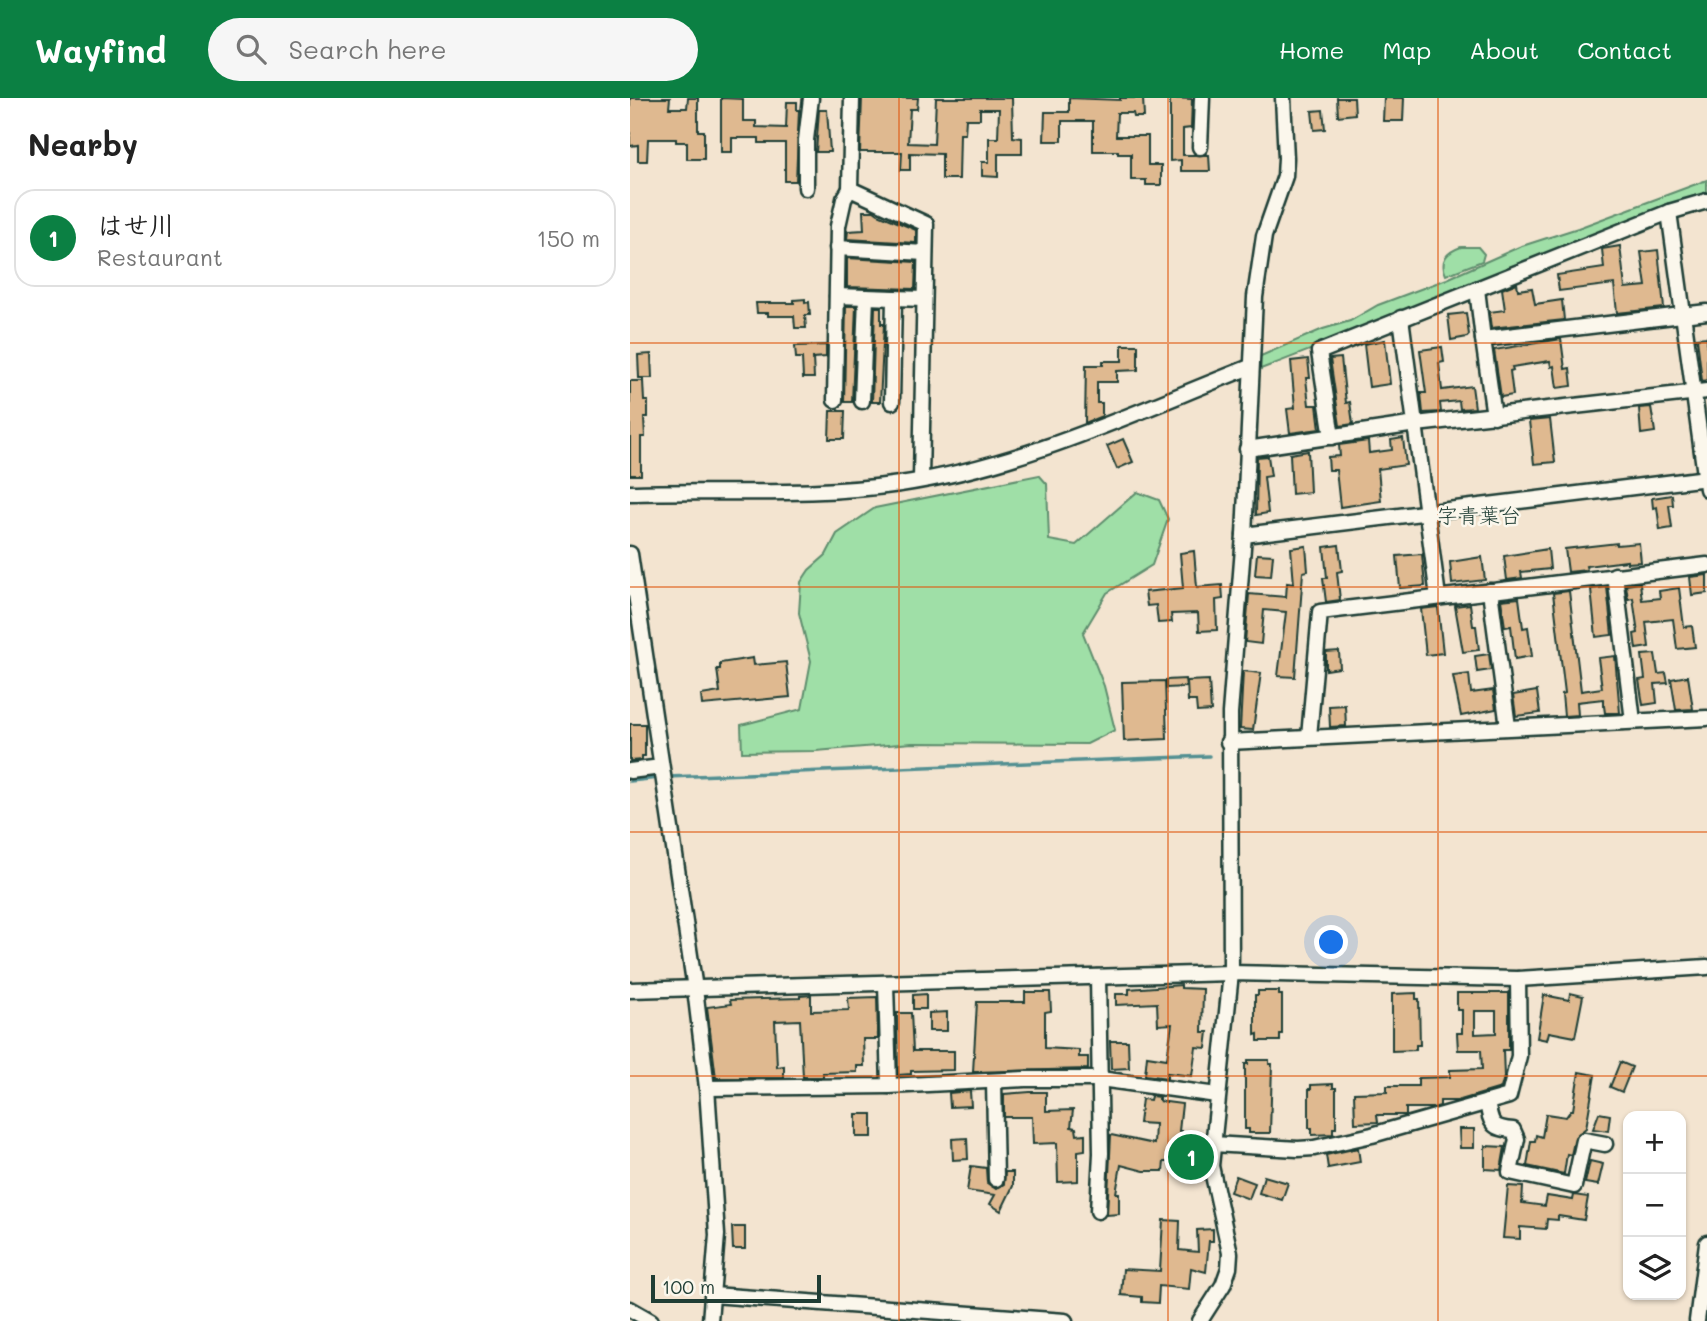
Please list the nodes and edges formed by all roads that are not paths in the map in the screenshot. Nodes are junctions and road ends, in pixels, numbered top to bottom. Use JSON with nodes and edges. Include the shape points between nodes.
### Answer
{"nodes":[{"id":1,"x":811,"y":98,"type":"edge"},
{"id":2,"x":852,"y":98,"type":"edge"},
{"id":3,"x":1202,"y":98,"type":"edge"},
{"id":4,"x":1283,"y":98,"type":"edge"},
{"id":5,"x":1200,"y":148,"type":"dead end"},
{"id":6,"x":806,"y":188,"type":"dead end"},
{"id":7,"x":850,"y":189,"type":"junction"},
{"id":8,"x":1707,"y":201,"type":"edge"},
{"id":9,"x":1669,"y":212,"type":"junction"},
{"id":10,"x":837,"y":248,"type":"junction"},
{"id":11,"x":925,"y":253,"type":"junction"},
{"id":12,"x":1477,"y":289,"type":"junction"},
{"id":13,"x":836,"y":296,"type":"junction"},
{"id":14,"x":866,"y":298,"type":"junction"},
{"id":15,"x":894,"y":299,"type":"junction"},
{"id":16,"x":923,"y":299,"type":"junction"},
{"id":17,"x":1707,"y":312,"type":"edge"},
{"id":18,"x":1685,"y":315,"type":"junction"},
{"id":19,"x":1401,"y":318,"type":"junction"},
{"id":20,"x":1483,"y":340,"type":"junction"},
{"id":21,"x":1251,"y":367,"type":"junction"},
{"id":22,"x":1700,"y":392,"type":"edge"},
{"id":23,"x":835,"y":400,"type":"dead end"},
{"id":24,"x":862,"y":401,"type":"dead end"},
{"id":25,"x":891,"y":402,"type":"dead end"},
{"id":26,"x":1494,"y":416,"type":"junction"},
{"id":27,"x":1416,"y":424,"type":"junction"},
{"id":28,"x":1332,"y":437,"type":"junction"},
{"id":29,"x":1247,"y":449,"type":"junction"},
{"id":30,"x":921,"y":480,"type":"junction"},
{"id":31,"x":1707,"y":482,"type":"edge"},
{"id":32,"x":630,"y":493,"type":"edge"},
{"id":33,"x":1427,"y":512,"type":"junction"},
{"id":34,"x":1244,"y":536,"type":"junction"},
{"id":35,"x":630,"y":554,"type":"edge"},
{"id":36,"x":1707,"y":565,"type":"edge"},
{"id":37,"x":1615,"y":575,"type":"junction"},
{"id":38,"x":1490,"y":591,"type":"junction"},
{"id":39,"x":1438,"y":597,"type":"junction"},
{"id":40,"x":1707,"y":718,"type":"edge"},
{"id":41,"x":1633,"y":721,"type":"junction"},
{"id":42,"x":1508,"y":727,"type":"junction"},
{"id":43,"x":1309,"y":737,"type":"junction"},
{"id":44,"x":1228,"y":742,"type":"junction"},
{"id":45,"x":661,"y":767,"type":"junction"},
{"id":46,"x":630,"y":771,"type":"edge"},
{"id":47,"x":1707,"y":967,"type":"edge"},
{"id":48,"x":1230,"y":973,"type":"junction"},
{"id":49,"x":1098,"y":977,"type":"junction"},
{"id":50,"x":1518,"y":979,"type":"junction"},
{"id":51,"x":886,"y":984,"type":"junction"},
{"id":52,"x":695,"y":989,"type":"junction"},
{"id":53,"x":630,"y":990,"type":"edge"},
{"id":54,"x":1100,"y":1079,"type":"junction"},
{"id":55,"x":995,"y":1082,"type":"junction"},
{"id":56,"x":889,"y":1086,"type":"junction"},
{"id":57,"x":707,"y":1088,"type":"junction"},
{"id":58,"x":1217,"y":1095,"type":"junction"},
{"id":59,"x":1487,"y":1102,"type":"junction"},
{"id":60,"x":1213,"y":1144,"type":"junction"},
{"id":61,"x":1605,"y":1144,"type":"dead end"},
{"id":62,"x":996,"y":1179,"type":"dead end"},
{"id":63,"x":1098,"y":1211,"type":"dead end"},
{"id":64,"x":1707,"y":1243,"type":"edge"},
{"id":65,"x":712,"y":1295,"type":"junction"},
{"id":66,"x":630,"y":1308,"type":"edge"},
{"id":67,"x":650,"y":1321,"type":"edge"},
{"id":68,"x":710,"y":1321,"type":"edge"},
{"id":69,"x":1065,"y":1321,"type":"edge"},
{"id":70,"x":1200,"y":1321,"type":"edge"},
{"id":71,"x":1697,"y":1321,"type":"edge"}],
"edges":[{"from":1,"to":6,"type":"street"},
{"from":2,"to":7,"type":"street"},
{"from":3,"to":5,"type":"street"},
{"from":4,"to":21,"type":"street","via":[[1285,176],[1264,236]]},
{"from":7,"to":10,"type":"street","via":[[840,213]]},
{"from":7,"to":11,"type":"street","via":[[926,224]]},
{"from":8,"to":9,"type":"street"},
{"from":9,"to":12,"type":"street"},
{"from":9,"to":18,"type":"street"},
{"from":10,"to":11,"type":"street"},
{"from":10,"to":13,"type":"street"},
{"from":11,"to":16,"type":"street"},
{"from":12,"to":19,"type":"street"},
{"from":12,"to":20,"type":"street"},
{"from":13,"to":14,"type":"street"},
{"from":13,"to":23,"type":"street"},
{"from":14,"to":15,"type":"street"},
{"from":14,"to":24,"type":"street"},
{"from":15,"to":16,"type":"street"},
{"from":15,"to":25,"type":"street"},
{"from":16,"to":30,"type":"street"},
{"from":17,"to":18,"type":"street"},
{"from":18,"to":20,"type":"street"},
{"from":18,"to":22,"type":"street"},
{"from":19,"to":27,"type":"street"},
{"from":19,"to":28,"type":"street","via":[[1319,352]]},
{"from":20,"to":26,"type":"street"},
{"from":21,"to":29,"type":"street"},
{"from":21,"to":30,"type":"street","via":[[1016,459]]},
{"from":22,"to":26,"type":"street"},
{"from":22,"to":31,"type":"street"},
{"from":26,"to":27,"type":"street"},
{"from":27,"to":28,"type":"street"},
{"from":27,"to":33,"type":"street"},
{"from":28,"to":29,"type":"street"},
{"from":29,"to":34,"type":"street"},
{"from":30,"to":32,"type":"street","via":[[840,490]]},
{"from":31,"to":33,"type":"street"},
{"from":33,"to":34,"type":"street"},
{"from":33,"to":39,"type":"street"},
{"from":34,"to":44,"type":"street"},
{"from":35,"to":45,"type":"street"},
{"from":36,"to":37,"type":"street"},
{"from":37,"to":38,"type":"street"},
{"from":37,"to":41,"type":"street"},
{"from":38,"to":39,"type":"street"},
{"from":38,"to":42,"type":"street"},
{"from":39,"to":43,"type":"street","via":[[1320,612]]},
{"from":40,"to":41,"type":"street"},
{"from":41,"to":42,"type":"street"},
{"from":42,"to":43,"type":"street"},
{"from":43,"to":44,"type":"street"},
{"from":44,"to":48,"type":"street"},
{"from":45,"to":46,"type":"street"},
{"from":45,"to":52,"type":"street"},
{"from":47,"to":50,"type":"street"},
{"from":48,"to":49,"type":"street"},
{"from":48,"to":50,"type":"street"},
{"from":48,"to":58,"type":"street"},
{"from":49,"to":51,"type":"street"},
{"from":49,"to":54,"type":"street"},
{"from":50,"to":59,"type":"street","via":[[1520,1056],[1515,1077],[1509,1096]]},
{"from":51,"to":52,"type":"street"},
{"from":51,"to":56,"type":"street"},
{"from":52,"to":53,"type":"street"},
{"from":52,"to":57,"type":"street"},
{"from":54,"to":55,"type":"street"},
{"from":54,"to":58,"type":"street"},
{"from":54,"to":63,"type":"street"},
{"from":55,"to":56,"type":"street"},
{"from":55,"to":62,"type":"street"},
{"from":56,"to":57,"type":"street"},
{"from":57,"to":65,"type":"street","via":[[717,1235]]},
{"from":58,"to":60,"type":"street"},
{"from":59,"to":60,"type":"street","via":[[1314,1148]]},
{"from":59,"to":61,"type":"street","via":[[1490,1121],[1498,1129],[1513,1130],[1517,1139],[1510,1172],[1574,1186],[1584,1140]]},
{"from":60,"to":70,"type":"street","via":[[1211,1166],[1230,1253],[1229,1268]]},
{"from":64,"to":71,"type":"street"},
{"from":65,"to":68,"type":"street"},
{"from":65,"to":69,"type":"street"},
{"from":66,"to":67,"type":"street"}]}
